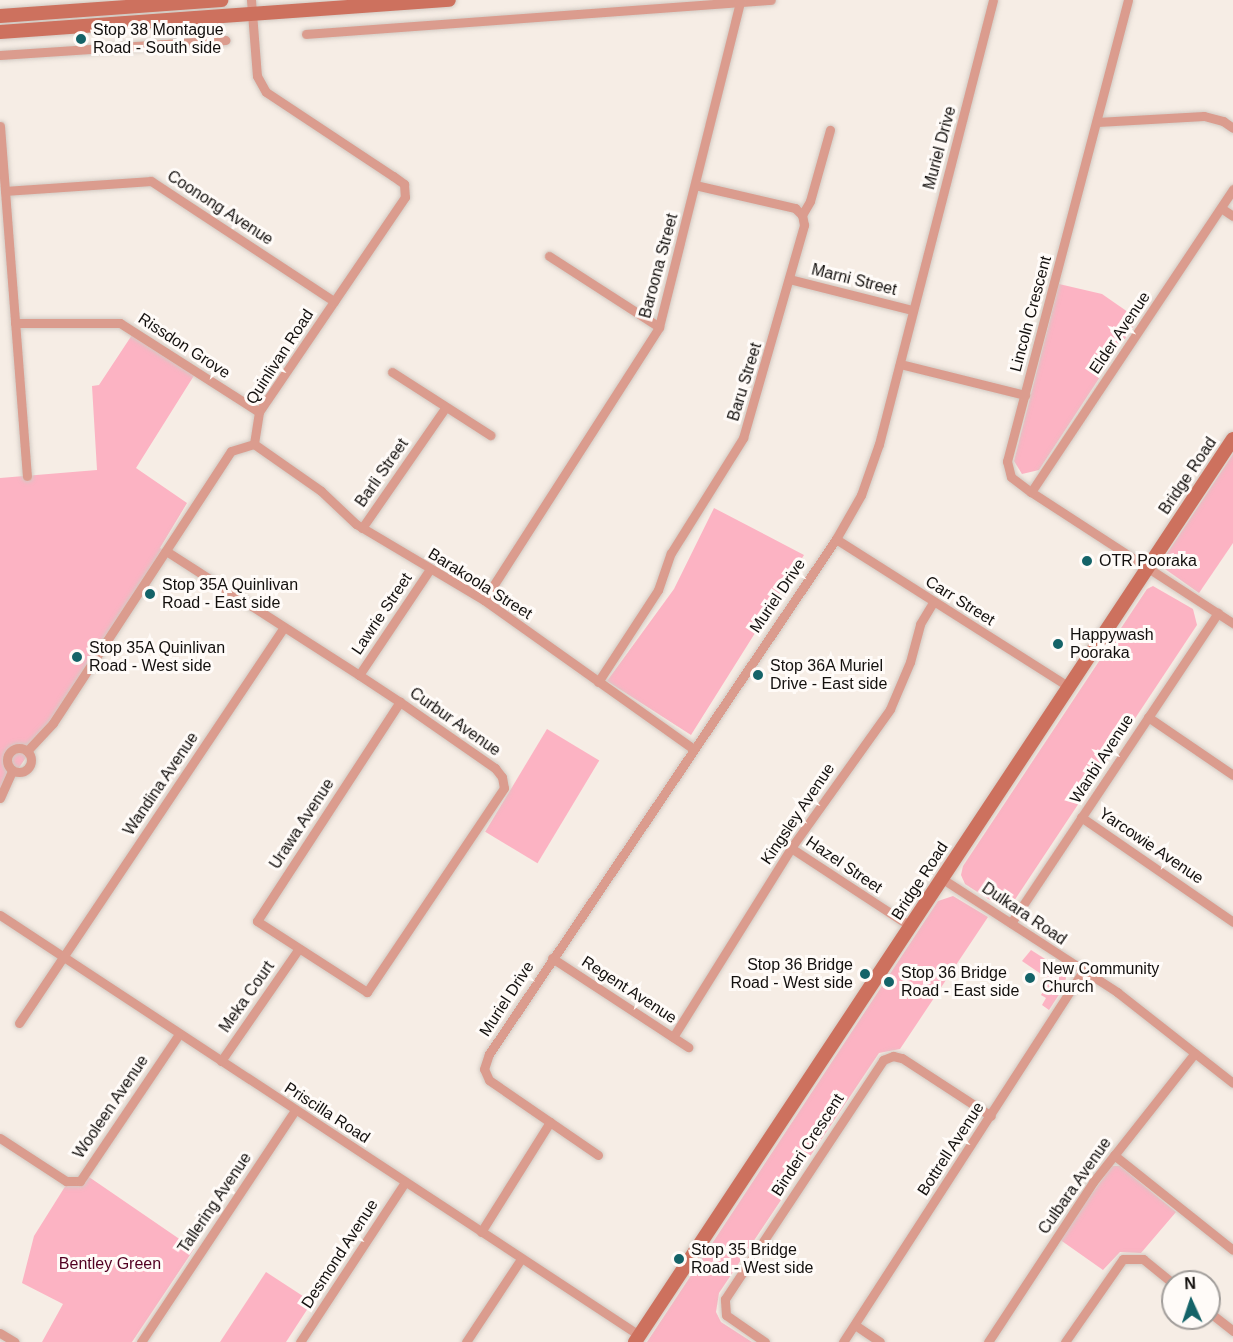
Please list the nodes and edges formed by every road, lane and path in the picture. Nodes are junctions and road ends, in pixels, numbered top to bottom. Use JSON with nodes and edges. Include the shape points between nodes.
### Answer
{"nodes":[{"id":1,"x":221,"y":0,"type":"edge"},
{"id":2,"x":449,"y":0,"type":"edge"},
{"id":3,"x":771,"y":0,"type":"edge"},
{"id":4,"x":993,"y":0,"type":"edge"},
{"id":5,"x":1128,"y":0,"type":"edge"},
{"id":6,"x":740,"y":2,"type":"junction"},
{"id":7,"x":252,"y":7,"type":"edge"},
{"id":8,"x":0,"y":16,"type":"edge"},
{"id":9,"x":0,"y":32,"type":"edge"},
{"id":10,"x":306,"y":33,"type":"dead end"},
{"id":11,"x":226,"y":40,"type":"dead end"},
{"id":12,"x":0,"y":55,"type":"edge"},
{"id":13,"x":1096,"y":122,"type":"junction"},
{"id":14,"x":0,"y":126,"type":"edge"},
{"id":15,"x":1233,"y":128,"type":"edge"},
{"id":16,"x":830,"y":130,"type":"dead end"},
{"id":17,"x":695,"y":186,"type":"junction"},
{"id":18,"x":1233,"y":189,"type":"edge"},
{"id":19,"x":5,"y":191,"type":"junction"},
{"id":20,"x":1221,"y":208,"type":"junction"},
{"id":21,"x":802,"y":215,"type":"junction"},
{"id":22,"x":1233,"y":216,"type":"edge"},
{"id":23,"x":549,"y":256,"type":"dead end"},
{"id":24,"x":789,"y":279,"type":"junction"},
{"id":25,"x":334,"y":301,"type":"junction"},
{"id":26,"x":912,"y":310,"type":"junction"},
{"id":27,"x":15,"y":323,"type":"junction"},
{"id":28,"x":659,"y":327,"type":"junction"},
{"id":29,"x":900,"y":364,"type":"junction"},
{"id":30,"x":392,"y":372,"type":"dead end"},
{"id":31,"x":1025,"y":395,"type":"junction"},
{"id":32,"x":445,"y":408,"type":"junction"},
{"id":33,"x":259,"y":412,"type":"junction"},
{"id":34,"x":490,"y":435,"type":"dead end"},
{"id":35,"x":1233,"y":439,"type":"edge"},
{"id":36,"x":254,"y":444,"type":"junction"},
{"id":37,"x":27,"y":476,"type":"dead end"},
{"id":38,"x":1031,"y":492,"type":"junction"},
{"id":39,"x":362,"y":528,"type":"junction"},
{"id":40,"x":836,"y":539,"type":"junction"},
{"id":41,"x":165,"y":551,"type":"junction"},
{"id":42,"x":1147,"y":567,"type":"junction"},
{"id":43,"x":430,"y":569,"type":"junction"},
{"id":44,"x":484,"y":600,"type":"junction"},
{"id":45,"x":933,"y":602,"type":"junction"},
{"id":46,"x":1218,"y":613,"type":"junction"},
{"id":47,"x":1233,"y":623,"type":"edge"},
{"id":48,"x":283,"y":628,"type":"junction"},
{"id":49,"x":359,"y":675,"type":"junction"},
{"id":50,"x":598,"y":682,"type":"junction"},
{"id":51,"x":1069,"y":687,"type":"junction"},
{"id":52,"x":400,"y":702,"type":"junction"},
{"id":53,"x":1148,"y":717,"type":"junction"},
{"id":54,"x":692,"y":748,"type":"junction"},
{"id":55,"x":27,"y":751,"type":"junction"},
{"id":56,"x":12,"y":771,"type":"junction"},
{"id":57,"x":1233,"y":775,"type":"edge"},
{"id":58,"x":0,"y":798,"type":"edge"},
{"id":59,"x":1081,"y":817,"type":"junction"},
{"id":60,"x":791,"y":848,"type":"junction"},
{"id":61,"x":942,"y":878,"type":"junction"},
{"id":62,"x":0,"y":915,"type":"edge"},
{"id":63,"x":1233,"y":922,"type":"edge"},
{"id":64,"x":1011,"y":923,"type":"junction"},
{"id":65,"x":910,"y":926,"type":"junction"},
{"id":66,"x":298,"y":950,"type":"junction"},
{"id":67,"x":63,"y":957,"type":"junction"},
{"id":68,"x":552,"y":958,"type":"junction"},
{"id":69,"x":1083,"y":971,"type":"junction"},
{"id":70,"x":19,"y":1023,"type":"dead end"},
{"id":71,"x":179,"y":1034,"type":"junction"},
{"id":72,"x":673,"y":1037,"type":"junction"},
{"id":73,"x":688,"y":1047,"type":"dead end"},
{"id":74,"x":1196,"y":1053,"type":"junction"},
{"id":75,"x":221,"y":1061,"type":"junction"},
{"id":76,"x":1233,"y":1083,"type":"edge"},
{"id":77,"x":295,"y":1110,"type":"junction"},
{"id":78,"x":991,"y":1116,"type":"junction"},
{"id":79,"x":550,"y":1122,"type":"junction"},
{"id":80,"x":0,"y":1138,"type":"edge"},
{"id":81,"x":598,"y":1155,"type":"dead end"},
{"id":82,"x":1114,"y":1155,"type":"junction"},
{"id":83,"x":405,"y":1182,"type":"junction"},
{"id":84,"x":481,"y":1232,"type":"junction"},
{"id":85,"x":1233,"y":1250,"type":"edge"},
{"id":86,"x":521,"y":1259,"type":"junction"},
{"id":87,"x":1161,"y":1273,"type":"edge"},
{"id":88,"x":1221,"y":1322,"type":"edge"},
{"id":89,"x":855,"y":1325,"type":"junction"},
{"id":90,"x":1233,"y":1332,"type":"edge"},
{"id":91,"x":0,"y":1333,"type":"edge"},
{"id":92,"x":637,"y":1339,"type":"edge"},
{"id":93,"x":15,"y":1342,"type":"edge"},
{"id":94,"x":141,"y":1342,"type":"edge"},
{"id":95,"x":300,"y":1342,"type":"edge"},
{"id":96,"x":466,"y":1342,"type":"edge"},
{"id":97,"x":765,"y":1342,"type":"edge"},
{"id":98,"x":843,"y":1342,"type":"edge"},
{"id":99,"x":880,"y":1342,"type":"edge"},
{"id":100,"x":988,"y":1342,"type":"edge"},
{"id":101,"x":1066,"y":1342,"type":"edge"}],
"edges":[{"from":1,"to":8,"type":"main road"},
{"from":2,"to":7,"type":"main road"},
{"from":3,"to":6,"type":"street"},
{"from":4,"to":26,"type":"street","name":"Muriel Drive"},
{"from":5,"to":13,"type":"street","name":"Lincoln Crescent"},
{"from":6,"to":10,"type":"street"},
{"from":6,"to":17,"type":"street","name":"Baroona Street"},
{"from":7,"to":9,"type":"main road"},
{"from":7,"to":25,"type":"street","name":"Quinlivan Road","via":[[257,76],[266,92],[404,184],[405,196]]},
{"from":11,"to":12,"type":"street"},
{"from":13,"to":15,"type":"street","via":[[1204,116]]},
{"from":13,"to":31,"type":"street","name":"Lincoln Crescent"},
{"from":14,"to":19,"type":"street"},
{"from":16,"to":21,"type":"street","name":"Baru Street","via":[[810,201]]},
{"from":17,"to":21,"type":"street","via":[[795,208]]},
{"from":17,"to":28,"type":"street","name":"Baroona Street"},
{"from":18,"to":20,"type":"street","name":"Elder Avenue"},
{"from":19,"to":25,"type":"street","name":"Coonong Avenue","via":[[151,181]]},
{"from":19,"to":27,"type":"street"},
{"from":20,"to":22,"type":"street"},
{"from":20,"to":38,"type":"street","name":"Elder Avenue"},
{"from":21,"to":24,"type":"street","name":"Baru Street","via":[[804,225]]},
{"from":23,"to":28,"type":"street"},
{"from":24,"to":26,"type":"street","name":"Marni Street"},
{"from":24,"to":50,"type":"street","name":"Baru Street","via":[[743,438],[671,553],[658,590]]},
{"from":25,"to":33,"type":"street","name":"Quinlivan Road"},
{"from":26,"to":29,"type":"street","name":"Muriel Drive"},
{"from":27,"to":33,"type":"street","name":"Rissdon Grove","via":[[120,323]]},
{"from":27,"to":37,"type":"street"},
{"from":28,"to":44,"type":"street","name":"Baroona Street"},
{"from":29,"to":31,"type":"street"},
{"from":29,"to":40,"type":"street","name":"Muriel Drive","via":[[861,495]]},
{"from":30,"to":32,"type":"street"},
{"from":31,"to":38,"type":"street","name":"Lincoln Crescent","via":[[1007,461],[1011,477]]},
{"from":32,"to":34,"type":"street"},
{"from":32,"to":39,"type":"street","name":"Barli Street"},
{"from":33,"to":36,"type":"street","name":"Quinlivan Road"},
{"from":35,"to":42,"type":"main road","name":"Bridge Road"},
{"from":36,"to":39,"type":"street","name":"Barakoola Street","via":[[321,491]]},
{"from":36,"to":41,"type":"street","via":[[231,451]]},
{"from":38,"to":42,"type":"street","name":"Lincoln Crescent"},
{"from":39,"to":43,"type":"street","name":"Barakoola Street"},
{"from":40,"to":45,"type":"street","name":"Carr Street"},
{"from":40,"to":54,"type":"street","name":"Muriel Drive"},
{"from":41,"to":48,"type":"street","name":"Curbur Avenue"},
{"from":41,"to":55,"type":"street","via":[[53,723]]},
{"from":42,"to":46,"type":"street","name":"Lincoln Crescent"},
{"from":42,"to":51,"type":"main road","name":"Bridge Road"},
{"from":43,"to":44,"type":"street","name":"Barakoola Street"},
{"from":43,"to":49,"type":"street","name":"Lawrie Street"},
{"from":44,"to":50,"type":"street","name":"Barakoola Street"},
{"from":45,"to":51,"type":"street","name":"Carr Street"},
{"from":45,"to":60,"type":"street","name":"Kingsley Avenue","via":[[920,624],[910,662],[890,709]]},
{"from":46,"to":47,"type":"street","name":"Lincoln Crescent"},
{"from":46,"to":53,"type":"street","name":"Wanbi Avenue"},
{"from":48,"to":49,"type":"street","name":"Curbur Avenue"},
{"from":48,"to":67,"type":"street","name":"Wandina Avenue"},
{"from":49,"to":52,"type":"street","name":"Curbur Avenue"},
{"from":50,"to":54,"type":"street","name":"Barakoola Street"},
{"from":51,"to":61,"type":"main road","name":"Bridge Road"},
{"from":52,"to":66,"type":"street","name":"Urawa Avenue","via":[[257,921]]},
{"from":52,"to":66,"type":"street","name":"Curbur Avenue","via":[[495,768],[504,788],[367,992]]},
{"from":53,"to":57,"type":"street"},
{"from":53,"to":59,"type":"street","name":"Wanbi Avenue"},
{"from":54,"to":68,"type":"street","name":"Muriel Drive"},
{"from":55,"to":56,"type":"street","via":[[32,759],[28,769]]},
{"from":55,"to":56,"type":"street","via":[[17,748],[10,752],[7,762]]},
{"from":56,"to":58,"type":"street"},
{"from":59,"to":63,"type":"street","name":"Yarcowie Avenue"},
{"from":59,"to":64,"type":"street","name":"Wanbi Avenue"},
{"from":60,"to":65,"type":"street","name":"Hazel Street"},
{"from":60,"to":72,"type":"street","name":"Kingsley Avenue"},
{"from":61,"to":64,"type":"street","name":"Dulkara Road"},
{"from":61,"to":65,"type":"main road","name":"Bridge Road"},
{"from":62,"to":67,"type":"street","name":"Priscilla Road"},
{"from":64,"to":69,"type":"street","name":"Dulkara Road"},
{"from":65,"to":92,"type":"main road","name":"Bridge Road"},
{"from":66,"to":75,"type":"street","name":"Meka Court"},
{"from":67,"to":70,"type":"street","name":"Wandina Avenue"},
{"from":67,"to":71,"type":"street","name":"Priscilla Road"},
{"from":68,"to":72,"type":"street","name":"Regent Avenue"},
{"from":68,"to":79,"type":"street","name":"Muriel Drive","via":[[489,1054],[484,1070],[489,1080]]},
{"from":69,"to":74,"type":"street","name":"Dulkara Road"},
{"from":69,"to":78,"type":"street","name":"Bottrell Avenue"},
{"from":71,"to":75,"type":"street","name":"Priscilla Road"},
{"from":71,"to":80,"type":"street","name":"Wooleen Avenue","via":[[80,1181],[66,1181]]},
{"from":72,"to":73,"type":"street","name":"Regent Avenue"},
{"from":74,"to":76,"type":"street","name":"Dulkara Road"},
{"from":74,"to":82,"type":"street","name":"Culbara Avenue"},
{"from":75,"to":77,"type":"street","name":"Priscilla Road"},
{"from":77,"to":83,"type":"street","name":"Priscilla Road"},
{"from":77,"to":94,"type":"street","name":"Tallering Avenue"},
{"from":78,"to":89,"type":"street","name":"Bottrell Avenue"},
{"from":78,"to":97,"type":"street","name":"Binderi Crescent","via":[[902,1058],[883,1060],[725,1299],[726,1315]]},
{"from":79,"to":81,"type":"street","name":"Muriel Drive"},
{"from":79,"to":84,"type":"street"},
{"from":82,"to":85,"type":"street"},
{"from":82,"to":100,"type":"street","name":"Culbara Avenue"},
{"from":83,"to":84,"type":"street","name":"Priscilla Road"},
{"from":83,"to":95,"type":"street","name":"Desmond Avenue"},
{"from":84,"to":86,"type":"street","name":"Priscilla Road"},
{"from":86,"to":92,"type":"street","name":"Priscilla Road"},
{"from":86,"to":96,"type":"street"},
{"from":87,"to":101,"type":"street","via":[[1143,1259],[1123,1259]]},
{"from":88,"to":90,"type":"street"},
{"from":89,"to":98,"type":"street","name":"Bottrell Avenue"},
{"from":89,"to":99,"type":"street"},
{"from":91,"to":93,"type":"street"}]}
